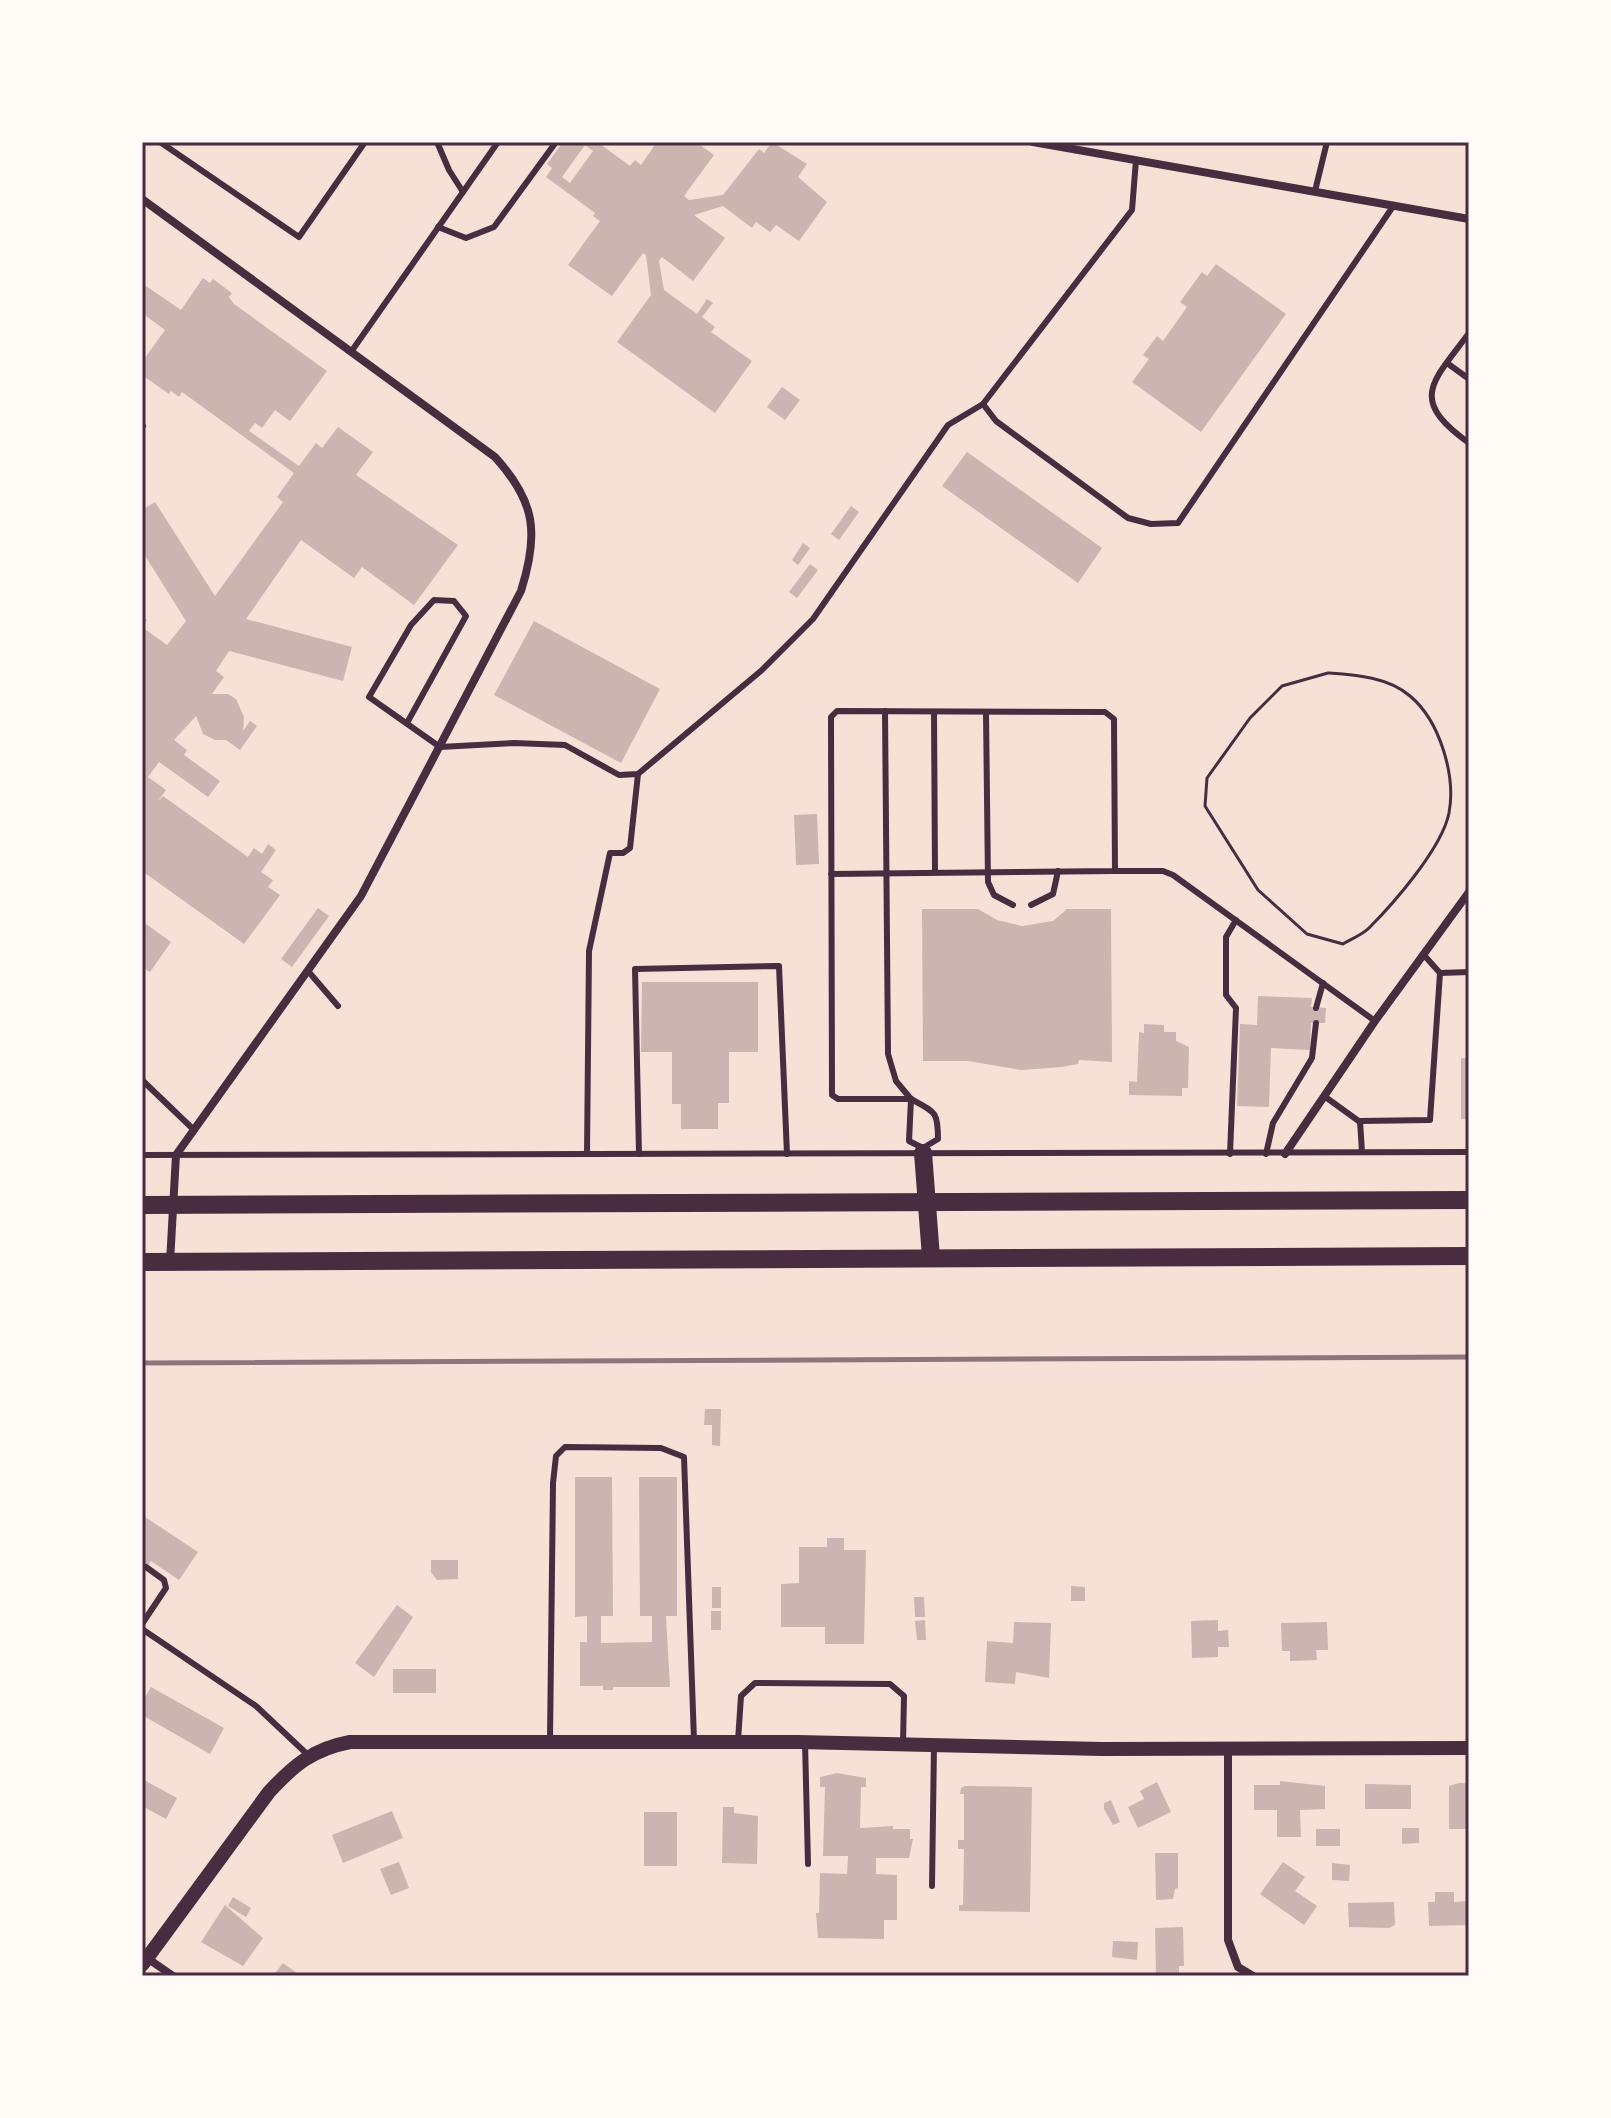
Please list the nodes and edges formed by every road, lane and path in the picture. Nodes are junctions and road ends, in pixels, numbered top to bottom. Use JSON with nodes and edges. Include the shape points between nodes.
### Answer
{"nodes":[{"id":1,"x":160,"y":142,"type":"edge"},
{"id":2,"x":365,"y":142,"type":"edge"},
{"id":3,"x":437,"y":142,"type":"edge"},
{"id":4,"x":498,"y":142,"type":"edge"},
{"id":5,"x":556,"y":142,"type":"edge"},
{"id":6,"x":1033,"y":142,"type":"edge"},
{"id":7,"x":1327,"y":142,"type":"edge"},
{"id":8,"x":1136,"y":160,"type":"junction"},
{"id":9,"x":1315,"y":191,"type":"junction"},
{"id":10,"x":463,"y":192,"type":"junction"},
{"id":11,"x":142,"y":199,"type":"edge"},
{"id":12,"x":1394,"y":205,"type":"junction"},
{"id":13,"x":1469,"y":219,"type":"edge"},
{"id":14,"x":438,"y":227,"type":"junction"},
{"id":15,"x":1469,"y":333,"type":"edge"},
{"id":16,"x":351,"y":352,"type":"junction"},
{"id":17,"x":1447,"y":363,"type":"junction"},
{"id":18,"x":1469,"y":379,"type":"edge"},
{"id":19,"x":983,"y":404,"type":"junction"},
{"id":20,"x":1469,"y":443,"type":"edge"},
{"id":21,"x":885,"y":711,"type":"junction"},
{"id":22,"x":934,"y":712,"type":"junction"},
{"id":23,"x":986,"y":712,"type":"junction"},
{"id":24,"x":407,"y":723,"type":"junction"},
{"id":25,"x":440,"y":747,"type":"junction"},
{"id":26,"x":638,"y":774,"type":"junction"},
{"id":27,"x":1226,"y":844,"type":"joint"},
{"id":28,"x":1058,"y":871,"type":"junction"},
{"id":29,"x":1115,"y":871,"type":"junction"},
{"id":30,"x":935,"y":872,"type":"junction"},
{"id":31,"x":987,"y":872,"type":"junction"},
{"id":32,"x":886,"y":873,"type":"junction"},
{"id":33,"x":831,"y":874,"type":"junction"},
{"id":34,"x":1469,"y":892,"type":"edge"},
{"id":35,"x":1013,"y":905,"type":"dead end"},
{"id":36,"x":1031,"y":905,"type":"dead end"},
{"id":37,"x":1236,"y":920,"type":"junction"},
{"id":38,"x":1423,"y":954,"type":"junction"},
{"id":39,"x":308,"y":971,"type":"junction"},
{"id":40,"x":1469,"y":972,"type":"edge"},
{"id":41,"x":1440,"y":973,"type":"junction"},
{"id":42,"x":1323,"y":983,"type":"junction"},
{"id":43,"x":338,"y":1006,"type":"dead end"},
{"id":44,"x":1316,"y":1008,"type":"dead end"},
{"id":45,"x":1375,"y":1021,"type":"junction"},
{"id":46,"x":1316,"y":1023,"type":"dead end"},
{"id":47,"x":142,"y":1080,"type":"edge"},
{"id":48,"x":1324,"y":1096,"type":"junction"},
{"id":49,"x":911,"y":1099,"type":"junction"},
{"id":50,"x":1360,"y":1122,"type":"junction"},
{"id":51,"x":193,"y":1129,"type":"junction"},
{"id":52,"x":923,"y":1151,"type":"junction"},
{"id":53,"x":1362,"y":1152,"type":"junction"},
{"id":54,"x":1469,"y":1152,"type":"edge"},
{"id":55,"x":587,"y":1154,"type":"junction"},
{"id":56,"x":639,"y":1154,"type":"junction"},
{"id":57,"x":787,"y":1154,"type":"junction"},
{"id":58,"x":1230,"y":1154,"type":"junction"},
{"id":59,"x":1266,"y":1154,"type":"junction"},
{"id":60,"x":1285,"y":1154,"type":"junction"},
{"id":61,"x":142,"y":1155,"type":"edge"},
{"id":62,"x":176,"y":1155,"type":"junction"},
{"id":63,"x":1469,"y":1200,"type":"edge"},
{"id":64,"x":926,"y":1202,"type":"junction"},
{"id":65,"x":142,"y":1205,"type":"edge"},
{"id":66,"x":173,"y":1205,"type":"junction"},
{"id":67,"x":1469,"y":1256,"type":"edge"},
{"id":68,"x":931,"y":1257,"type":"junction"},
{"id":69,"x":142,"y":1262,"type":"edge"},
{"id":70,"x":170,"y":1262,"type":"junction"},
{"id":71,"x":146,"y":1567,"type":"dead end"},
{"id":72,"x":142,"y":1626,"type":"edge"},
{"id":73,"x":550,"y":1740,"type":"junction"},
{"id":74,"x":695,"y":1741,"type":"junction"},
{"id":75,"x":738,"y":1741,"type":"junction"},
{"id":76,"x":805,"y":1742,"type":"junction"},
{"id":77,"x":903,"y":1744,"type":"junction"},
{"id":78,"x":934,"y":1745,"type":"junction"},
{"id":79,"x":1469,"y":1748,"type":"edge"},
{"id":80,"x":1228,"y":1750,"type":"junction"},
{"id":81,"x":315,"y":1752,"type":"junction"},
{"id":82,"x":808,"y":1864,"type":"dead end"},
{"id":83,"x":932,"y":1886,"type":"dead end"},
{"id":84,"x":145,"y":1961,"type":"edge"},
{"id":85,"x":173,"y":1976,"type":"edge"},
{"id":86,"x":1253,"y":1976,"type":"edge"}],
"edges":[{"from":1,"to":2,"type":"lane","via":[[299,237]]},
{"from":3,"to":10,"type":"lane"},
{"from":4,"to":10,"type":"lane"},
{"from":5,"to":14,"type":"lane","via":[[494,227],[466,238]]},
{"from":6,"to":8,"type":"street"},
{"from":7,"to":9,"type":"lane"},
{"from":8,"to":9,"type":"street"},
{"from":8,"to":19,"type":"lane","via":[[1132,210]]},
{"from":9,"to":12,"type":"street"},
{"from":10,"to":14,"type":"lane"},
{"from":11,"to":16,"type":"street"},
{"from":12,"to":13,"type":"street"},
{"from":12,"to":19,"type":"lane","via":[[1178,523],[1128,518],[996,421]]},
{"from":14,"to":16,"type":"lane"},
{"from":15,"to":17,"type":"lane"},
{"from":16,"to":25,"type":"street","via":[[495,457],[516,479],[531,518],[531,558],[521,591]]},
{"from":17,"to":18,"type":"lane"},
{"from":17,"to":20,"type":"lane","via":[[1433,385],[1434,414]]},
{"from":19,"to":26,"type":"lane","via":[[948,425],[813,619],[762,670]]},
{"from":21,"to":22,"type":"lane"},
{"from":21,"to":32,"type":"lane"},
{"from":21,"to":33,"type":"lane","via":[[837,711],[831,717]]},
{"from":22,"to":23,"type":"lane"},
{"from":22,"to":30,"type":"lane"},
{"from":23,"to":29,"type":"lane","via":[[1110,714]]},
{"from":23,"to":31,"type":"lane"},
{"from":24,"to":24,"type":"lane","via":[[369,697],[411,625],[434,600],[454,601],[466,616]]},
{"from":24,"to":25,"type":"lane"},
{"from":25,"to":26,"type":"lane","via":[[565,745],[619,775]]},
{"from":25,"to":39,"type":"street","via":[[361,896]]},
{"from":26,"to":55,"type":"lane","via":[[630,848],[610,853],[589,951]]},
{"from":27,"to":27,"type":"path","via":[[1258,890],[1307,934],[1343,944],[1367,930],[1431,852],[1448,816],[1452,780],[1437,733],[1410,695],[1367,675],[1328,673],[1282,686],[1250,718],[1207,778],[1205,806]]},
{"from":28,"to":29,"type":"lane"},
{"from":28,"to":31,"type":"lane"},
{"from":28,"to":36,"type":"lane","via":[[1053,894]]},
{"from":29,"to":37,"type":"lane","via":[[1168,872]]},
{"from":30,"to":31,"type":"lane"},
{"from":30,"to":32,"type":"lane"},
{"from":31,"to":35,"type":"lane","via":[[994,895]]},
{"from":32,"to":33,"type":"lane"},
{"from":32,"to":49,"type":"lane","via":[[888,1054],[896,1081]]},
{"from":33,"to":49,"type":"lane","via":[[832,1095]]},
{"from":34,"to":38,"type":"street"},
{"from":37,"to":42,"type":"lane"},
{"from":37,"to":58,"type":"lane","via":[[1226,937],[1226,995],[1236,1008]]},
{"from":38,"to":41,"type":"lane"},
{"from":38,"to":45,"type":"street"},
{"from":39,"to":43,"type":"lane"},
{"from":39,"to":51,"type":"street"},
{"from":40,"to":41,"type":"lane"},
{"from":41,"to":50,"type":"lane","via":[[1430,1120]]},
{"from":42,"to":44,"type":"lane"},
{"from":42,"to":45,"type":"lane"},
{"from":45,"to":48,"type":"street"},
{"from":46,"to":59,"type":"lane","via":[[1312,1058],[1273,1123]]},
{"from":47,"to":51,"type":"lane"},
{"from":48,"to":50,"type":"lane"},
{"from":48,"to":60,"type":"street"},
{"from":49,"to":52,"type":"lane","via":[[909,1141]]},
{"from":49,"to":52,"type":"lane","via":[[938,1118],[938,1139]]},
{"from":50,"to":53,"type":"lane"},
{"from":51,"to":62,"type":"street"},
{"from":52,"to":57,"type":"lane"},
{"from":52,"to":58,"type":"lane"},
{"from":52,"to":64,"type":"main road"},
{"from":53,"to":54,"type":"lane"},
{"from":53,"to":60,"type":"lane"},
{"from":55,"to":56,"type":"lane"},
{"from":55,"to":62,"type":"lane"},
{"from":56,"to":57,"type":"lane"},
{"from":56,"to":57,"type":"lane","via":[[635,969],[779,966]]},
{"from":58,"to":59,"type":"lane"},
{"from":59,"to":60,"type":"lane"},
{"from":61,"to":62,"type":"lane"},
{"from":62,"to":66,"type":"street"},
{"from":63,"to":64,"type":"main road"},
{"from":64,"to":66,"type":"main road"},
{"from":64,"to":68,"type":"main road"},
{"from":65,"to":66,"type":"main road"},
{"from":66,"to":70,"type":"street"},
{"from":67,"to":68,"type":"main road"},
{"from":68,"to":70,"type":"main road"},
{"from":69,"to":70,"type":"main road"},
{"from":71,"to":72,"type":"lane","via":[[164,1580],[166,1588]]},
{"from":72,"to":81,"type":"lane"},
{"from":73,"to":74,"type":"street"},
{"from":73,"to":74,"type":"lane","via":[[553,1483],[556,1456],[565,1447],[661,1448],[684,1457]]},
{"from":73,"to":81,"type":"street","via":[[379,1739]]},
{"from":74,"to":75,"type":"street"},
{"from":75,"to":76,"type":"street"},
{"from":75,"to":77,"type":"lane","via":[[741,1696],[755,1683],[890,1684],[904,1696]]},
{"from":76,"to":77,"type":"street"},
{"from":76,"to":82,"type":"lane"},
{"from":77,"to":78,"type":"street"},
{"from":78,"to":80,"type":"street"},
{"from":78,"to":83,"type":"lane"},
{"from":79,"to":80,"type":"street"},
{"from":80,"to":86,"type":"street","via":[[1228,1940],[1238,1967]]},
{"from":81,"to":84,"type":"street","via":[[269,1792]]},
{"from":84,"to":85,"type":"street"}]}
